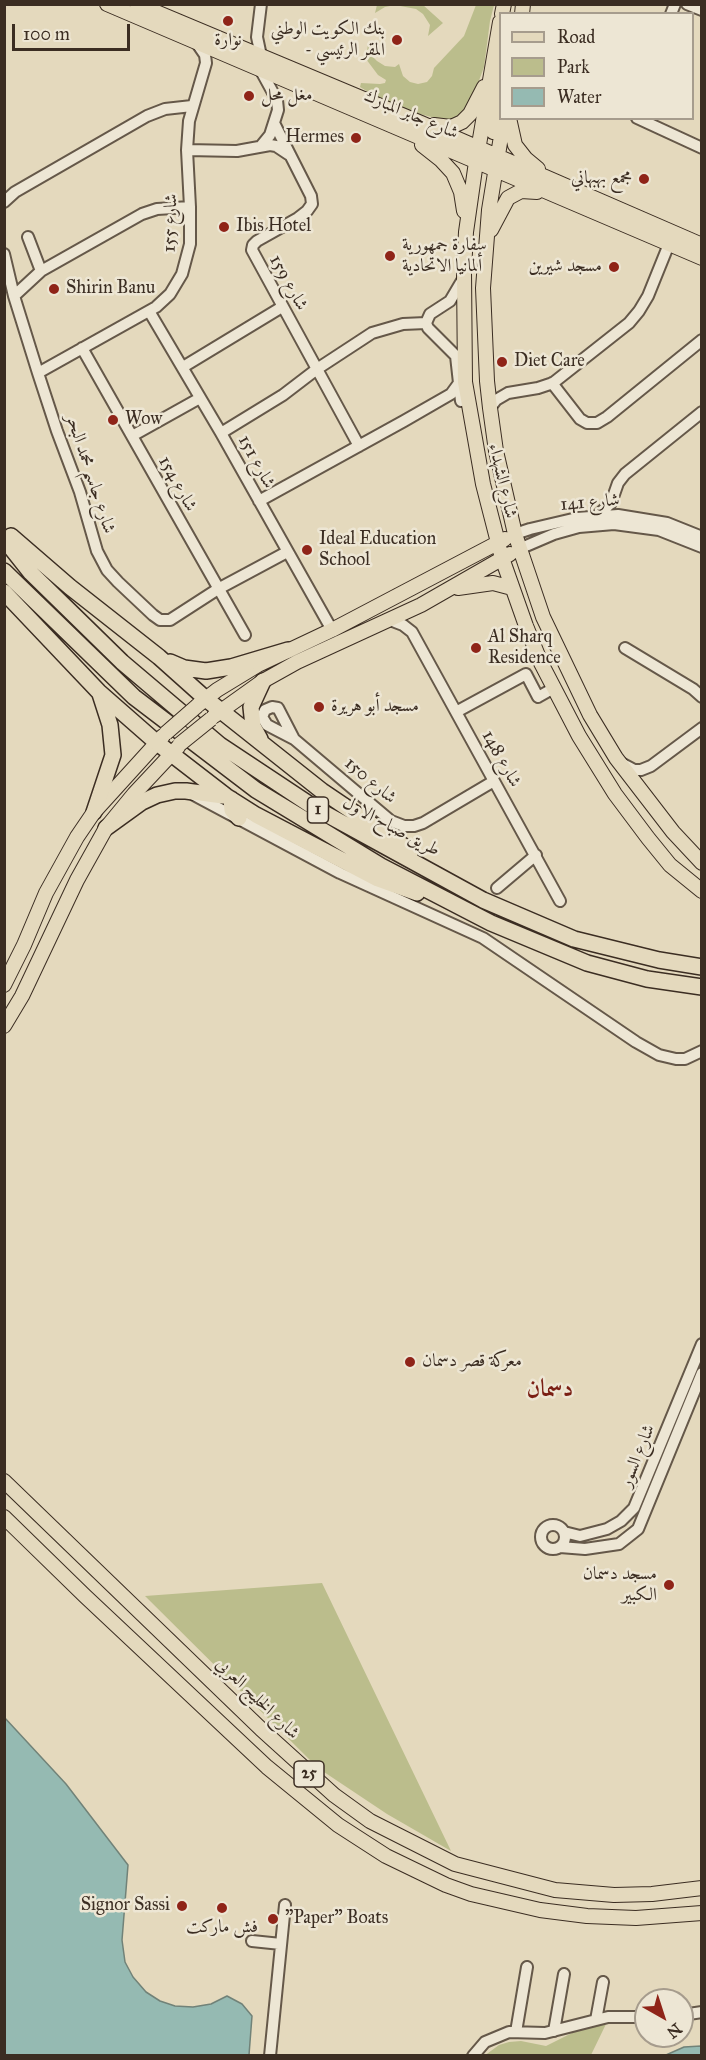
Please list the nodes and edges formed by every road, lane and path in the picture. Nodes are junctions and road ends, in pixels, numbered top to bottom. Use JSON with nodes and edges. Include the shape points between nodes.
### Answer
{"nodes":[{"id":1,"x":107,"y":4,"type":"edge"},
{"id":2,"x":137,"y":4,"type":"edge"},
{"id":3,"x":261,"y":4,"type":"edge"},
{"id":4,"x":687,"y":4,"type":"edge"},
{"id":5,"x":702,"y":10,"type":"edge"},
{"id":6,"x":257,"y":30,"type":"junction"},
{"id":7,"x":499,"y":31,"type":"edge"},
{"id":8,"x":196,"y":42,"type":"junction"},
{"id":9,"x":496,"y":45,"type":"junction"},
{"id":10,"x":233,"y":52,"type":"junction"},
{"id":11,"x":261,"y":63,"type":"junction"},
{"id":12,"x":205,"y":70,"type":"junction"},
{"id":13,"x":491,"y":71,"type":"junction"},
{"id":14,"x":499,"y":77,"type":"edge"},
{"id":15,"x":499,"y":93,"type":"edge"},
{"id":16,"x":192,"y":106,"type":"junction"},
{"id":17,"x":503,"y":120,"type":"edge"},
{"id":18,"x":508,"y":120,"type":"edge"},
{"id":19,"x":641,"y":120,"type":"edge"},
{"id":20,"x":421,"y":123,"type":"junction"},
{"id":21,"x":275,"y":125,"type":"junction"},
{"id":22,"x":389,"y":125,"type":"junction"},
{"id":23,"x":261,"y":146,"type":"junction"},
{"id":24,"x":702,"y":148,"type":"edge"},
{"id":25,"x":187,"y":150,"type":"junction"},
{"id":26,"x":291,"y":155,"type":"junction"},
{"id":27,"x":487,"y":159,"type":"junction"},
{"id":28,"x":564,"y":192,"type":"junction"},
{"id":29,"x":4,"y":202,"type":"edge"},
{"id":30,"x":190,"y":207,"type":"junction"},
{"id":31,"x":466,"y":232,"type":"junction"},
{"id":32,"x":28,"y":237,"type":"dead end"},
{"id":33,"x":669,"y":244,"type":"junction"},
{"id":34,"x":702,"y":245,"type":"edge"},
{"id":35,"x":4,"y":254,"type":"edge"},
{"id":36,"x":484,"y":257,"type":"junction"},
{"id":37,"x":702,"y":258,"type":"edge"},
{"id":38,"x":41,"y":271,"type":"junction"},
{"id":39,"x":464,"y":279,"type":"junction"},
{"id":40,"x":14,"y":296,"type":"junction"},
{"id":41,"x":282,"y":307,"type":"junction"},
{"id":42,"x":149,"y":311,"type":"junction"},
{"id":43,"x":426,"y":323,"type":"junction"},
{"id":44,"x":702,"y":340,"type":"edge"},
{"id":45,"x":81,"y":348,"type":"junction"},
{"id":46,"x":183,"y":366,"type":"junction"},
{"id":47,"x":317,"y":369,"type":"junction"},
{"id":48,"x":38,"y":373,"type":"junction"},
{"id":49,"x":487,"y":375,"type":"junction"},
{"id":50,"x":459,"y":383,"type":"junction"},
{"id":51,"x":552,"y":383,"type":"junction"},
{"id":52,"x":513,"y":391,"type":"junction"},
{"id":53,"x":451,"y":394,"type":"junction"},
{"id":54,"x":200,"y":398,"type":"junction"},
{"id":55,"x":465,"y":406,"type":"junction"},
{"id":56,"x":490,"y":408,"type":"junction"},
{"id":57,"x":702,"y":412,"type":"edge"},
{"id":58,"x":221,"y":433,"type":"junction"},
{"id":59,"x":132,"y":436,"type":"junction"},
{"id":60,"x":359,"y":446,"type":"junction"},
{"id":61,"x":496,"y":451,"type":"junction"},
{"id":62,"x":476,"y":452,"type":"junction"},
{"id":63,"x":614,"y":499,"type":"junction"},
{"id":64,"x":259,"y":501,"type":"junction"},
{"id":65,"x":628,"y":515,"type":"junction"},
{"id":66,"x":595,"y":516,"type":"junction"},
{"id":67,"x":4,"y":531,"type":"edge"},
{"id":68,"x":515,"y":534,"type":"junction"},
{"id":69,"x":702,"y":537,"type":"edge"},
{"id":70,"x":4,"y":539,"type":"edge"},
{"id":71,"x":498,"y":543,"type":"junction"},
{"id":72,"x":702,"y":547,"type":"edge"},
{"id":73,"x":519,"y":549,"type":"junction"},
{"id":74,"x":287,"y":552,"type":"junction"},
{"id":75,"x":502,"y":558,"type":"junction"},
{"id":76,"x":4,"y":571,"type":"edge"},
{"id":77,"x":512,"y":588,"type":"junction"},
{"id":78,"x":219,"y":590,"type":"junction"},
{"id":79,"x":447,"y":590,"type":"junction"},
{"id":80,"x":4,"y":592,"type":"edge"},
{"id":81,"x":421,"y":605,"type":"junction"},
{"id":82,"x":390,"y":620,"type":"junction"},
{"id":83,"x":332,"y":630,"type":"junction"},
{"id":84,"x":412,"y":632,"type":"junction"},
{"id":85,"x":245,"y":635,"type":"dead end"},
{"id":86,"x":625,"y":648,"type":"dead end"},
{"id":87,"x":288,"y":650,"type":"junction"},
{"id":88,"x":159,"y":657,"type":"junction"},
{"id":89,"x":263,"y":681,"type":"junction"},
{"id":90,"x":554,"y":688,"type":"junction"},
{"id":91,"x":99,"y":692,"type":"junction"},
{"id":92,"x":702,"y":697,"type":"edge"},
{"id":93,"x":202,"y":703,"type":"junction"},
{"id":94,"x":456,"y":712,"type":"junction"},
{"id":95,"x":216,"y":715,"type":"junction"},
{"id":96,"x":702,"y":728,"type":"edge"},
{"id":97,"x":161,"y":738,"type":"junction"},
{"id":98,"x":294,"y":739,"type":"dead end"},
{"id":99,"x":263,"y":744,"type":"junction"},
{"id":100,"x":176,"y":749,"type":"junction"},
{"id":101,"x":616,"y":758,"type":"junction"},
{"id":102,"x":651,"y":766,"type":"junction"},
{"id":103,"x":494,"y":781,"type":"junction"},
{"id":104,"x":186,"y":791,"type":"junction"},
{"id":105,"x":644,"y":794,"type":"junction"},
{"id":106,"x":229,"y":798,"type":"junction"},
{"id":107,"x":94,"y":812,"type":"junction"},
{"id":108,"x":239,"y":818,"type":"junction"},
{"id":109,"x":106,"y":828,"type":"junction"},
{"id":110,"x":536,"y":855,"type":"junction"},
{"id":111,"x":702,"y":863,"type":"edge"},
{"id":112,"x":497,"y":888,"type":"dead end"},
{"id":113,"x":702,"y":891,"type":"edge"},
{"id":114,"x":483,"y":900,"type":"junction"},
{"id":115,"x":446,"y":901,"type":"junction"},
{"id":116,"x":560,"y":901,"type":"dead end"},
{"id":117,"x":702,"y":967,"type":"edge"},
{"id":118,"x":4,"y":985,"type":"edge"},
{"id":119,"x":702,"y":987,"type":"edge"},
{"id":120,"x":4,"y":1026,"type":"edge"},
{"id":121,"x":702,"y":1051,"type":"edge"},
{"id":122,"x":685,"y":1059,"type":"junction"},
{"id":123,"x":702,"y":1062,"type":"edge"},
{"id":124,"x":702,"y":1344,"type":"edge"},
{"id":125,"x":702,"y":1373,"type":"edge"},
{"id":126,"x":4,"y":1481,"type":"edge"},
{"id":127,"x":4,"y":1517,"type":"edge"},
{"id":128,"x":564,"y":1532,"type":"junction"},
{"id":129,"x":560,"y":1547,"type":"junction"},
{"id":130,"x":261,"y":1729,"type":"junction"},
{"id":131,"x":244,"y":1745,"type":"junction"},
{"id":132,"x":702,"y":1888,"type":"edge"},
{"id":133,"x":285,"y":1905,"type":"dead end"},
{"id":134,"x":702,"y":1912,"type":"edge"},
{"id":135,"x":252,"y":1941,"type":"dead end"},
{"id":136,"x":281,"y":1944,"type":"junction"},
{"id":137,"x":527,"y":1967,"type":"dead end"},
{"id":138,"x":564,"y":1974,"type":"dead end"},
{"id":139,"x":603,"y":1982,"type":"dead end"},
{"id":140,"x":634,"y":2017,"type":"edge"},
{"id":141,"x":596,"y":2020,"type":"junction"},
{"id":142,"x":554,"y":2031,"type":"junction"},
{"id":143,"x":516,"y":2032,"type":"junction"},
{"id":144,"x":270,"y":2055,"type":"edge"},
{"id":145,"x":473,"y":2055,"type":"edge"}],
"edges":[{"from":1,"to":8,"type":"main road","name":"شارع جابر المبارك"},
{"from":2,"to":10,"type":"main road","name":"شارع جابر المبارك"},
{"from":3,"to":6,"type":"street","name":"شارع 159"},
{"from":4,"to":5,"type":"street"},
{"from":6,"to":10,"type":"street"},
{"from":6,"to":11,"type":"street","name":"شارع 159"},
{"from":7,"to":9,"type":"main road","name":"شارع الشهداء"},
{"from":8,"to":10,"type":"main road","name":"شارع جابر المبارك"},
{"from":8,"to":12,"type":"street","via":[[205,55]]},
{"from":9,"to":13,"type":"main road","name":"شارع الشهداء"},
{"from":9,"to":14,"type":"main road"},
{"from":10,"to":11,"type":"main road","name":"شارع جابر المبارك"},
{"from":10,"to":12,"type":"street"},
{"from":11,"to":20,"type":"main road","name":"شارع جابر المبارك"},
{"from":11,"to":21,"type":"street","name":"شارع 159","via":[[278,105]]},
{"from":11,"to":22,"type":"main road","name":"شارع جابر المبارك"},
{"from":12,"to":16,"type":"street","name":"شارع 155"},
{"from":13,"to":20,"type":"main road","via":[[462,122],[448,127]]},
{"from":13,"to":27,"type":"main road","name":"شارع الشهداء"},
{"from":15,"to":27,"type":"main road"},
{"from":16,"to":25,"type":"street","name":"شارع 155"},
{"from":16,"to":29,"type":"street","via":[[154,112]]},
{"from":17,"to":27,"type":"main road","name":"شارع الشهداء"},
{"from":18,"to":28,"type":"main road","via":[[513,142],[522,156]]},
{"from":19,"to":24,"type":"street"},
{"from":20,"to":27,"type":"main road","name":"شارع جابر المبارك"},
{"from":21,"to":23,"type":"street"},
{"from":21,"to":26,"type":"street","name":"شارع 159"},
{"from":22,"to":27,"type":"main road","name":"شارع جابر المبارك"},
{"from":22,"to":31,"type":"main road","via":[[429,150],[453,173],[461,192]]},
{"from":23,"to":25,"type":"street","via":[[237,151]]},
{"from":23,"to":26,"type":"street","via":[[276,146]]},
{"from":25,"to":30,"type":"street","name":"شارع 155"},
{"from":26,"to":41,"type":"street","name":"شارع 159","via":[[311,196],[311,207],[257,241],[252,249]]},
{"from":27,"to":28,"type":"main road","name":"شارع جابر المبارك"},
{"from":27,"to":31,"type":"main road","name":"شارع الشهداء"},
{"from":27,"to":36,"type":"main road","name":"شارع الشهداء"},
{"from":28,"to":33,"type":"main road","name":"شارع جابر المبارك"},
{"from":28,"to":34,"type":"main road","name":"شارع جابر المبارك"},
{"from":28,"to":36,"type":"main road","via":[[526,191],[510,196],[495,219]]},
{"from":30,"to":38,"type":"street","via":[[142,214]]},
{"from":30,"to":42,"type":"street","name":"شارع 155","via":[[189,244],[182,274],[170,294]]},
{"from":31,"to":39,"type":"main road","name":"شارع الشهداء"},
{"from":32,"to":38,"type":"street"},
{"from":33,"to":37,"type":"main road","name":"شارع جابر المبارك"},
{"from":33,"to":51,"type":"street","via":[[648,296],[634,317]]},
{"from":35,"to":40,"type":"street","name":"شارع جاسم محمد البحر"},
{"from":36,"to":49,"type":"main road","name":"شارع الشهداء"},
{"from":38,"to":40,"type":"street"},
{"from":39,"to":43,"type":"street","via":[[450,302],[430,315]]},
{"from":39,"to":55,"type":"main road","name":"شارع الشهداء"},
{"from":40,"to":48,"type":"street","name":"شارع جاسم محمد البحر"},
{"from":41,"to":46,"type":"street"},
{"from":41,"to":47,"type":"street","name":"شارع 159"},
{"from":42,"to":45,"type":"street","name":"شارع 155"},
{"from":42,"to":46,"type":"street","name":"شارع 151"},
{"from":43,"to":47,"type":"street","via":[[381,329]]},
{"from":43,"to":50,"type":"street","via":[[456,356]]},
{"from":44,"to":51,"type":"street","via":[[597,423],[580,419]]},
{"from":45,"to":48,"type":"street","name":"شارع 155"},
{"from":45,"to":59,"type":"street","name":"شارع 154"},
{"from":46,"to":54,"type":"street","name":"شارع 151"},
{"from":47,"to":58,"type":"street","via":[[284,395]]},
{"from":47,"to":60,"type":"street","name":"شارع 159"},
{"from":48,"to":78,"type":"street","name":"شارع جاسم محمد البحر","via":[[97,551],[107,570],[160,620],[177,617]]},
{"from":49,"to":52,"type":"street","via":[[498,386]]},
{"from":49,"to":56,"type":"main road","name":"شارع الشهداء"},
{"from":50,"to":53,"type":"street"},
{"from":50,"to":55,"type":"street"},
{"from":51,"to":52,"type":"street"},
{"from":52,"to":56,"type":"street"},
{"from":53,"to":55,"type":"street"},
{"from":53,"to":60,"type":"street"},
{"from":54,"to":58,"type":"street","name":"شارع 151"},
{"from":54,"to":59,"type":"street"},
{"from":55,"to":62,"type":"main road","name":"شارع الشهداء"},
{"from":56,"to":61,"type":"main road","name":"شارع الشهداء"},
{"from":57,"to":63,"type":"street","via":[[629,469],[618,483]]},
{"from":58,"to":64,"type":"street","name":"شارع 151"},
{"from":59,"to":78,"type":"street","name":"شارع 154"},
{"from":60,"to":64,"type":"street"},
{"from":61,"to":62,"type":"main road","via":[[489,460],[481,459]]},
{"from":61,"to":68,"type":"main road","name":"شارع الشهداء"},
{"from":62,"to":71,"type":"main road","name":"شارع الشهداء"},
{"from":63,"to":65,"type":"street","via":[[617,508]]},
{"from":63,"to":66,"type":"street"},
{"from":64,"to":74,"type":"street","name":"شارع 151"},
{"from":65,"to":66,"type":"street","name":"شارع 141"},
{"from":65,"to":69,"type":"street","name":"شارع 141","via":[[667,523]]},
{"from":66,"to":68,"type":"street","name":"شارع 141"},
{"from":67,"to":88,"type":"highway"},
{"from":68,"to":71,"type":"main road"},
{"from":68,"to":73,"type":"main road","name":"شارع الشهداء"},
{"from":70,"to":114,"type":"highway","name":"طريق صباح الاول","number":"1","via":[[31,573],[122,662],[220,745],[315,808]]},
{"from":71,"to":75,"type":"main road","name":"شارع الشهداء"},
{"from":71,"to":83,"type":"main road"},
{"from":72,"to":73,"type":"street","name":"شارع 141","via":[[659,530],[614,524],[579,527]]},
{"from":73,"to":75,"type":"main road"},
{"from":73,"to":101,"type":"main road","name":"شارع الشهداء","via":[[552,639],[582,702]]},
{"from":74,"to":78,"type":"street"},
{"from":74,"to":83,"type":"street","name":"شارع 151"},
{"from":75,"to":77,"type":"main road","name":"شارع الشهداء"},
{"from":75,"to":79,"type":"main road"},
{"from":76,"to":115,"type":"highway","name":"طريق صباح الاول","number":"1","via":[[134,697],[256,790]]},
{"from":77,"to":79,"type":"main road","via":[[493,584]]},
{"from":77,"to":90,"type":"main road","name":"شارع الشهداء"},
{"from":78,"to":85,"type":"street","name":"شارع 154"},
{"from":79,"to":81,"type":"main road"},
{"from":80,"to":91,"type":"highway"},
{"from":81,"to":82,"type":"main road"},
{"from":81,"to":84,"type":"street"},
{"from":82,"to":84,"type":"street"},
{"from":82,"to":89,"type":"main road"},
{"from":83,"to":87,"type":"main road"},
{"from":84,"to":94,"type":"street","name":"شارع 148"},
{"from":86,"to":92,"type":"street"},
{"from":87,"to":88,"type":"highway","via":[[206,671],[184,668]]},
{"from":87,"to":93,"type":"main road"},
{"from":88,"to":93,"type":"highway"},
{"from":89,"to":95,"type":"main road"},
{"from":89,"to":99,"type":"highway","via":[[254,697],[250,717]]},
{"from":90,"to":94,"type":"street","via":[[538,697],[526,674]]},
{"from":90,"to":113,"type":"main road","name":"شارع الشهداء","via":[[620,802],[670,865]]},
{"from":91,"to":97,"type":"highway"},
{"from":91,"to":107,"type":"highway","via":[[110,725],[113,755]]},
{"from":93,"to":95,"type":"highway"},
{"from":93,"to":97,"type":"main road","bridge":true},
{"from":94,"to":103,"type":"street","name":"شارع 148"},
{"from":95,"to":99,"type":"highway"},
{"from":95,"to":100,"type":"main road","bridge":true},
{"from":96,"to":102,"type":"street"},
{"from":97,"to":100,"type":"highway"},
{"from":97,"to":107,"type":"main road"},
{"from":98,"to":103,"type":"street","name":"شارع 150","via":[[391,821],[404,826],[423,823]]},
{"from":99,"to":114,"type":"highway","via":[[322,790]]},
{"from":100,"to":106,"type":"highway"},
{"from":100,"to":109,"type":"main road"},
{"from":101,"to":102,"type":"street","via":[[634,770]]},
{"from":101,"to":105,"type":"main road","name":"شارع الشهداء"},
{"from":102,"to":105,"type":"street","via":[[643,782]]},
{"from":103,"to":110,"type":"street","name":"شارع 148"},
{"from":104,"to":106,"type":"highway"},
{"from":104,"to":108,"type":"street"},
{"from":104,"to":109,"type":"highway","via":[[157,795]]},
{"from":105,"to":111,"type":"main road","name":"شارع الشهداء"},
{"from":106,"to":108,"type":"highway"},
{"from":106,"to":115,"type":"highway","via":[[378,879]]},
{"from":107,"to":118,"type":"main road","via":[[46,893]]},
{"from":108,"to":122,"type":"street","via":[[340,873],[483,938],[636,1042],[659,1055]]},
{"from":109,"to":120,"type":"main road"},
{"from":110,"to":112,"type":"street"},
{"from":110,"to":116,"type":"street","name":"شارع 148"},
{"from":114,"to":117,"type":"highway","name":"طريق صباح الاول","number":"1","via":[[574,939]]},
{"from":115,"to":119,"type":"highway","name":"طريق صباح الاول","number":"1","via":[[587,963],[647,979]]},
{"from":121,"to":122,"type":"street"},
{"from":122,"to":123,"type":"street"},
{"from":124,"to":128,"type":"street","name":"شارع السور","via":[[634,1508],[607,1529],[580,1536]]},
{"from":125,"to":129,"type":"street","name":"شارع السور","via":[[638,1529],[619,1544]]},
{"from":126,"to":130,"type":"main road","name":"شارع الخليج العربي","number":"25"},
{"from":127,"to":131,"type":"main road","number":"25"},
{"from":128,"to":129,"type":"street","via":[[565,1540]]},
{"from":128,"to":129,"type":"street","via":[[553,1524],[541,1533],[545,1547]]},
{"from":130,"to":131,"type":"main road","via":[[260,1742],[252,1747]]},
{"from":130,"to":132,"type":"main road","name":"شارع الخليج العربي","number":"25","via":[[351,1808],[455,1864],[576,1893],[629,1895]]},
{"from":131,"to":134,"type":"main road","number":"25","via":[[352,1835],[446,1885],[493,1900],[570,1914],[636,1918]]},
{"from":133,"to":136,"type":"street"},
{"from":135,"to":136,"type":"street"},
{"from":136,"to":144,"type":"street"},
{"from":137,"to":143,"type":"street"},
{"from":138,"to":142,"type":"street"},
{"from":139,"to":141,"type":"street"},
{"from":140,"to":141,"type":"street"},
{"from":141,"to":142,"type":"street"},
{"from":142,"to":143,"type":"street"},
{"from":143,"to":145,"type":"street","via":[[485,2043]]}]}
